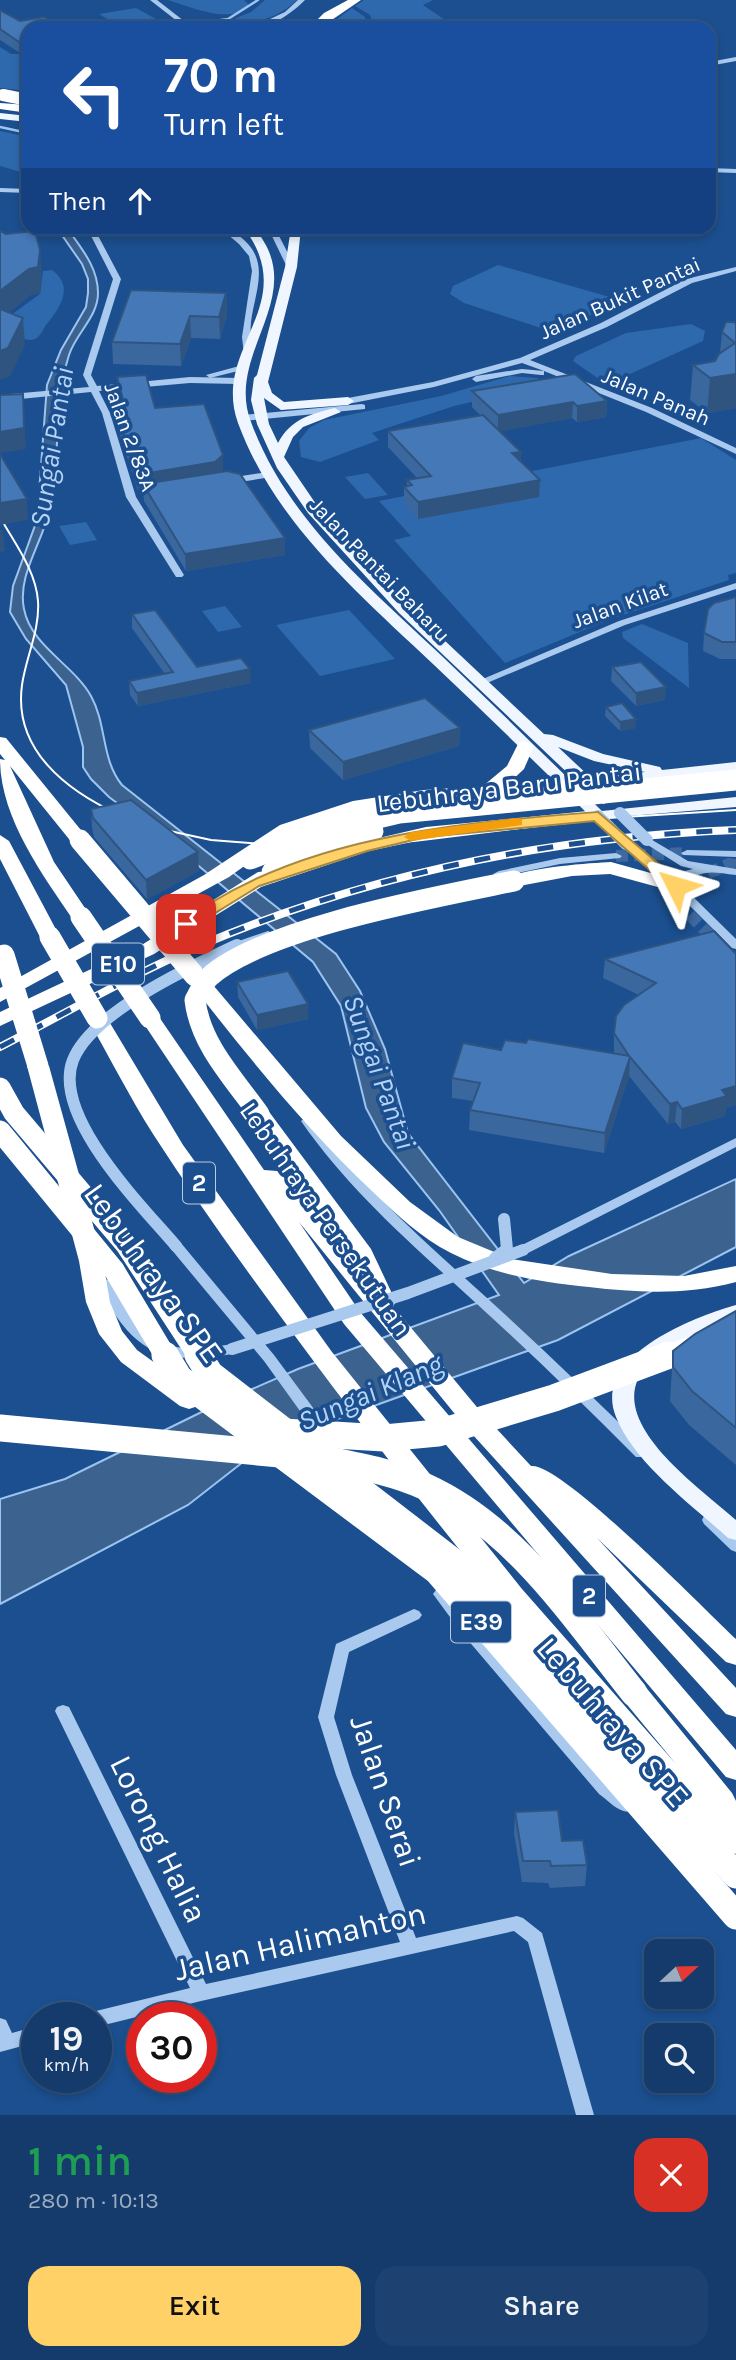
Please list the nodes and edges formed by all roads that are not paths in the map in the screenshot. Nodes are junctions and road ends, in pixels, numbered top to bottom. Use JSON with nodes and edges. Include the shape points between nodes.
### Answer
{"nodes":[{"id":1,"x":153,"y":0,"type":"edge"},
{"id":2,"x":302,"y":0,"type":"edge"},
{"id":3,"x":309,"y":0,"type":"edge"},
{"id":4,"x":336,"y":0,"type":"edge"},
{"id":5,"x":356,"y":0,"type":"edge"},
{"id":6,"x":181,"y":21,"type":"edge"},
{"id":7,"x":269,"y":21,"type":"edge"},
{"id":8,"x":276,"y":21,"type":"edge"},
{"id":9,"x":304,"y":21,"type":"edge"},
{"id":10,"x":322,"y":21,"type":"edge"},
{"id":11,"x":736,"y":60,"type":"edge"},
{"id":12,"x":716,"y":63,"type":"edge"},
{"id":13,"x":0,"y":100,"type":"edge"},
{"id":14,"x":21,"y":105,"type":"edge"},
{"id":15,"x":21,"y":109,"type":"edge"},
{"id":16,"x":0,"y":114,"type":"edge"},
{"id":17,"x":716,"y":171,"type":"edge"},
{"id":18,"x":736,"y":172,"type":"edge"},
{"id":19,"x":0,"y":190,"type":"edge"},
{"id":20,"x":21,"y":193,"type":"edge"},
{"id":21,"x":21,"y":194,"type":"edge"},
{"id":22,"x":0,"y":195,"type":"edge"},
{"id":23,"x":94,"y":235,"type":"edge"},
{"id":24,"x":234,"y":235,"type":"edge"},
{"id":25,"x":238,"y":235,"type":"edge"},
{"id":26,"x":254,"y":235,"type":"edge"},
{"id":27,"x":275,"y":235,"type":"edge"},
{"id":28,"x":295,"y":235,"type":"edge"},
{"id":29,"x":242,"y":240,"type":"junction"},
{"id":30,"x":291,"y":267,"type":"junction"},
{"id":31,"x":736,"y":269,"type":"edge"},
{"id":32,"x":245,"y":361,"type":"junction"},
{"id":33,"x":521,"y":361,"type":"junction"},
{"id":34,"x":558,"y":375,"type":"junction"},
{"id":35,"x":260,"y":378,"type":"junction"},
{"id":36,"x":190,"y":380,"type":"junction"},
{"id":37,"x":238,"y":381,"type":"junction"},
{"id":38,"x":458,"y":383,"type":"junction"},
{"id":39,"x":97,"y":390,"type":"junction"},
{"id":40,"x":80,"y":391,"type":"joint"},
{"id":41,"x":0,"y":398,"type":"edge"},
{"id":42,"x":349,"y":405,"type":"junction"},
{"id":43,"x":261,"y":417,"type":"junction"},
{"id":44,"x":243,"y":418,"type":"junction"},
{"id":45,"x":736,"y":452,"type":"edge"},
{"id":46,"x":278,"y":457,"type":"junction"},
{"id":47,"x":268,"y":475,"type":"junction"},
{"id":48,"x":213,"y":484,"type":"edge"},
{"id":49,"x":179,"y":575,"type":"dead end"},
{"id":50,"x":736,"y":586,"type":"edge"},
{"id":51,"x":483,"y":681,"type":"junction"},
{"id":52,"x":529,"y":738,"type":"junction"},
{"id":53,"x":0,"y":742,"type":"edge"},
{"id":54,"x":0,"y":764,"type":"edge"},
{"id":55,"x":736,"y":767,"type":"edge"},
{"id":56,"x":680,"y":772,"type":"junction"},
{"id":57,"x":649,"y":776,"type":"junction"},
{"id":58,"x":736,"y":780,"type":"edge"},
{"id":59,"x":588,"y":783,"type":"junction"},
{"id":60,"x":566,"y":785,"type":"junction"},
{"id":61,"x":736,"y":789,"type":"edge"},
{"id":62,"x":487,"y":792,"type":"junction"},
{"id":63,"x":736,"y":802,"type":"edge"},
{"id":64,"x":668,"y":808,"type":"junction"},
{"id":65,"x":620,"y":813,"type":"junction"},
{"id":66,"x":598,"y":816,"type":"junction"},
{"id":67,"x":509,"y":823,"type":"junction"},
{"id":68,"x":0,"y":841,"type":"edge"},
{"id":69,"x":687,"y":853,"type":"tunnel mouth"},
{"id":70,"x":736,"y":855,"type":"edge"},
{"id":71,"x":616,"y":856,"type":"tunnel mouth"},
{"id":72,"x":0,"y":863,"type":"edge"},
{"id":73,"x":707,"y":869,"type":"junction"},
{"id":74,"x":736,"y":872,"type":"edge"},
{"id":75,"x":509,"y":877,"type":"junction"},
{"id":76,"x":212,"y":878,"type":"junction"},
{"id":77,"x":254,"y":883,"type":"junction"},
{"id":78,"x":676,"y":886,"type":"junction"},
{"id":79,"x":46,"y":929,"type":"junction"},
{"id":80,"x":736,"y":946,"type":"edge"},
{"id":81,"x":2,"y":948,"type":"edge"},
{"id":82,"x":0,"y":996,"type":"edge"},
{"id":83,"x":0,"y":1020,"type":"edge"},
{"id":84,"x":0,"y":1088,"type":"edge"},
{"id":85,"x":0,"y":1131,"type":"edge"},
{"id":86,"x":736,"y":1142,"type":"edge"},
{"id":87,"x":242,"y":1150,"type":"junction"},
{"id":88,"x":504,"y":1219,"type":"dead end"},
{"id":89,"x":416,"y":1230,"type":"junction"},
{"id":90,"x":91,"y":1261,"type":"junction"},
{"id":91,"x":490,"y":1263,"type":"junction"},
{"id":92,"x":736,"y":1274,"type":"edge"},
{"id":93,"x":736,"y":1312,"type":"edge"},
{"id":94,"x":395,"y":1326,"type":"junction"},
{"id":95,"x":736,"y":1330,"type":"edge"},
{"id":96,"x":269,"y":1358,"type":"joint"},
{"id":97,"x":553,"y":1366,"type":"joint"},
{"id":98,"x":0,"y":1428,"type":"edge"},
{"id":99,"x":495,"y":1443,"type":"junction"},
{"id":100,"x":344,"y":1461,"type":"joint"},
{"id":101,"x":713,"y":1525,"type":"joint"},
{"id":102,"x":736,"y":1532,"type":"edge"},
{"id":103,"x":736,"y":1546,"type":"edge"},
{"id":104,"x":484,"y":1561,"type":"junction"},
{"id":105,"x":414,"y":1615,"type":"dead end"},
{"id":106,"x":736,"y":1656,"type":"edge"},
{"id":107,"x":736,"y":1706,"type":"edge"},
{"id":108,"x":63,"y":1712,"type":"dead end"},
{"id":109,"x":736,"y":1769,"type":"edge"},
{"id":110,"x":736,"y":1829,"type":"edge"},
{"id":111,"x":736,"y":1842,"type":"edge"},
{"id":112,"x":687,"y":1849,"type":"junction"},
{"id":113,"x":736,"y":1875,"type":"edge"},
{"id":114,"x":736,"y":1905,"type":"edge"},
{"id":115,"x":736,"y":1916,"type":"edge"},
{"id":116,"x":410,"y":1946,"type":"junction"},
{"id":117,"x":201,"y":1993,"type":"junction"},
{"id":118,"x":112,"y":2015,"type":"edge"},
{"id":119,"x":21,"y":2036,"type":"edge"},
{"id":120,"x":2,"y":2037,"type":"edge"},
{"id":121,"x":585,"y":2115,"type":"edge"}],
"edges":[{"from":1,"to":6,"type":"street"},
{"from":2,"to":7,"type":"street"},
{"from":3,"to":8,"type":"street"},
{"from":4,"to":9,"type":"highway"},
{"from":5,"to":10,"type":"highway"},
{"from":11,"to":12,"type":"street"},
{"from":13,"to":14,"type":"highway"},
{"from":15,"to":16,"type":"main road"},
{"from":17,"to":18,"type":"street"},
{"from":19,"to":20,"type":"street"},
{"from":21,"to":22,"type":"street"},
{"from":23,"to":39,"type":"street","name":"Jalan 2/83A","via":[[117,279],[88,364],[87,375]]},
{"from":24,"to":29,"type":"street"},
{"from":25,"to":29,"type":"street"},
{"from":26,"to":32,"type":"main road","name":"Jalan Pantai Baharu","via":[[270,256],[272,272]]},
{"from":27,"to":30,"type":"street"},
{"from":28,"to":30,"type":"main road","name":"Jalan Pantai Baharu"},
{"from":29,"to":32,"type":"street","via":[[255,260],[258,281],[244,337]]},
{"from":30,"to":35,"type":"main road","name":"Jalan Pantai Baharu"},
{"from":31,"to":33,"type":"street","name":"Jalan Bukit Pantai","via":[[689,281]]},
{"from":32,"to":36,"type":"street"},
{"from":32,"to":37,"type":"main road","name":"Jalan Pantai Baharu"},
{"from":33,"to":34,"type":"street","name":"Jalan Panah"},
{"from":33,"to":38,"type":"street","name":"Jalan Bukit Pantai"},
{"from":33,"to":42,"type":"street","name":"Jalan Bukit Pantai"},
{"from":34,"to":38,"type":"street","via":[[522,371]]},
{"from":34,"to":45,"type":"street","name":"Jalan Panah","via":[[649,410]]},
{"from":35,"to":42,"type":"main road","via":[[267,395],[281,406]]},
{"from":35,"to":43,"type":"main road","name":"Jalan Pantai Baharu","via":[[257,400]]},
{"from":36,"to":37,"type":"street"},
{"from":36,"to":39,"type":"street"},
{"from":37,"to":44,"type":"main road","name":"Jalan Pantai Baharu"},
{"from":38,"to":42,"type":"street","name":"Jalan Bukit Pantai","via":[[399,400]]},
{"from":39,"to":40,"type":"street"},
{"from":39,"to":49,"type":"street","name":"Jalan 2/83A","via":[[134,496]]},
{"from":40,"to":41,"type":"street"},
{"from":42,"to":43,"type":"street","name":"Jalan Bukit Pantai"},
{"from":42,"to":46,"type":"main road","via":[[295,425]]},
{"from":43,"to":44,"type":"street","name":"Jalan Bukit Pantai"},
{"from":43,"to":46,"type":"main road","name":"Jalan Pantai Baharu"},
{"from":44,"to":47,"type":"main road","name":"Jalan Pantai Baharu"},
{"from":46,"to":51,"type":"main road","name":"Jalan Pantai Baharu","via":[[313,510],[357,561]]},
{"from":47,"to":48,"type":"street"},
{"from":47,"to":52,"type":"main road","name":"Jalan Pantai Baharu","via":[[341,565]]},
{"from":50,"to":51,"type":"street","name":"Jalan Kilat","via":[[622,623]]},
{"from":51,"to":52,"type":"main road","name":"Jalan Pantai Baharu"},
{"from":52,"to":56,"type":"main road","via":[[599,758]]},
{"from":52,"to":59,"type":"main road","name":"Jalan Pantai Baharu"},
{"from":52,"to":60,"type":"main road","name":"Jalan Pantai Baharu"},
{"from":52,"to":62,"type":"highway","via":[[515,769]]},
{"from":53,"to":89,"type":"highway","bridge":true,"via":[[289,1093]]},
{"from":54,"to":87,"type":"highway","name":"Lebuhraya Persekutuan","number":"2","bridge":true,"via":[[44,862]]},
{"from":55,"to":56,"type":"main road"},
{"from":56,"to":57,"type":"main road"},
{"from":57,"to":59,"type":"main road"},
{"from":57,"to":64,"type":"main road","via":[[632,783],[630,795],[644,805]]},
{"from":58,"to":76,"type":"highway","name":"Lebuhraya Baru Pantai","number":"E10","bridge":true,"via":[[370,818],[291,841]]},
{"from":59,"to":60,"type":"main road"},
{"from":59,"to":65,"type":"main road","name":"Jalan Pantai Baharu"},
{"from":60,"to":62,"type":"highway"},
{"from":60,"to":66,"type":"main road","name":"Jalan Pantai Baharu"},
{"from":61,"to":77,"type":"highway","name":"Lebuhraya Baru Pantai","number":"E10","bridge":true,"via":[[424,820],[304,854]]},
{"from":62,"to":67,"type":"highway","via":[[520,793],[537,804],[533,816]]},
{"from":62,"to":76,"type":"highway","via":[[438,793],[369,805],[290,828]]},
{"from":63,"to":64,"type":"main road"},
{"from":64,"to":65,"type":"main road"},
{"from":65,"to":66,"type":"main road"},
{"from":65,"to":73,"type":"street","bridge":true,"via":[[648,840],[685,864]]},
{"from":66,"to":67,"type":"highway"},
{"from":66,"to":78,"type":"street","bridge":true},
{"from":67,"to":77,"type":"highway","via":[[426,833],[363,847]]},
{"from":68,"to":79,"type":"highway","number":"2"},
{"from":69,"to":70,"type":"street"},
{"from":71,"to":75,"type":"street","via":[[560,861]]},
{"from":72,"to":79,"type":"highway"},
{"from":73,"to":74,"type":"street"},
{"from":73,"to":78,"type":"street","via":[[689,873]]},
{"from":75,"to":78,"type":"highway","via":[[611,868]]},
{"from":75,"to":94,"type":"highway","bridge":true,"via":[[292,937],[240,956],[208,978],[195,998],[202,1029],[363,1254]]},
{"from":75,"to":96,"type":"street","bridge":true,"via":[[320,916],[237,945],[170,978],[117,1013],[92,1034],[73,1059],[72,1097],[106,1159]]},
{"from":76,"to":82,"type":"highway","name":"Lebuhraya Baru Pantai","number":"E10"},
{"from":77,"to":83,"type":"highway","name":"Lebuhraya Baru Pantai","number":"E10","via":[[146,950]]},
{"from":78,"to":80,"type":"street"},
{"from":79,"to":104,"type":"highway","number":"2","bridge":true,"via":[[173,1147],[311,1342]]},
{"from":81,"to":90,"type":"highway","bridge":true},
{"from":84,"to":113,"type":"highway","name":"Lebuhraya SPE","number":"E39","bridge":true,"via":[[14,1114],[126,1245],[210,1374],[451,1560]]},
{"from":85,"to":115,"type":"highway","name":"Lebuhraya SPE","number":"E39","bridge":true,"via":[[114,1270],[178,1378],[437,1571]]},
{"from":86,"to":91,"type":"street","bridge":true},
{"from":87,"to":94,"type":"highway","via":[[289,1195]]},
{"from":87,"to":109,"type":"highway","name":"Lebuhraya Persekutuan","number":"2","via":[[352,1318]]},
{"from":88,"to":91,"type":"street","bridge":true,"via":[[507,1249]]},
{"from":89,"to":92,"type":"highway","via":[[539,1274],[640,1286],[687,1284]]},
{"from":89,"to":97,"type":"street"},
{"from":90,"to":91,"type":"street","bridge":true,"via":[[114,1306],[137,1336],[150,1346],[181,1356],[232,1349]]},
{"from":90,"to":95,"type":"highway","bridge":true,"via":[[97,1302],[111,1334],[129,1356],[200,1407],[248,1428],[384,1438],[438,1433],[554,1398]]},
{"from":93,"to":102,"type":"main road","via":[[648,1353],[628,1379],[624,1397],[625,1413],[643,1443]]},
{"from":94,"to":99,"type":"highway"},
{"from":96,"to":100,"type":"street","bridge":true},
{"from":97,"to":101,"type":"street"},
{"from":98,"to":110,"type":"highway","bridge":true,"via":[[333,1460],[383,1470],[432,1488],[486,1523],[522,1556],[722,1801]]},
{"from":99,"to":106,"type":"highway","via":[[583,1509]]},
{"from":99,"to":107,"type":"highway"},
{"from":100,"to":112,"type":"street","via":[[466,1628],[605,1789]]},
{"from":101,"to":103,"type":"street"},
{"from":104,"to":111,"type":"highway","number":"2","via":[[602,1705]]},
{"from":104,"to":112,"type":"highway","via":[[512,1637],[540,1684]]},
{"from":105,"to":116,"type":"street","name":"Jalan Serai","via":[[342,1648],[326,1717]]},
{"from":108,"to":117,"type":"street","name":"Lorong Halia"},
{"from":112,"to":114,"type":"highway"},
{"from":116,"to":117,"type":"street","name":"Jalan Halimahton"},
{"from":116,"to":121,"type":"street","name":"Jalan Halimahton","via":[[517,1923],[536,1938]]},
{"from":117,"to":118,"type":"street","name":"Jalan Halimahton"},
{"from":119,"to":120,"type":"street"}]}
